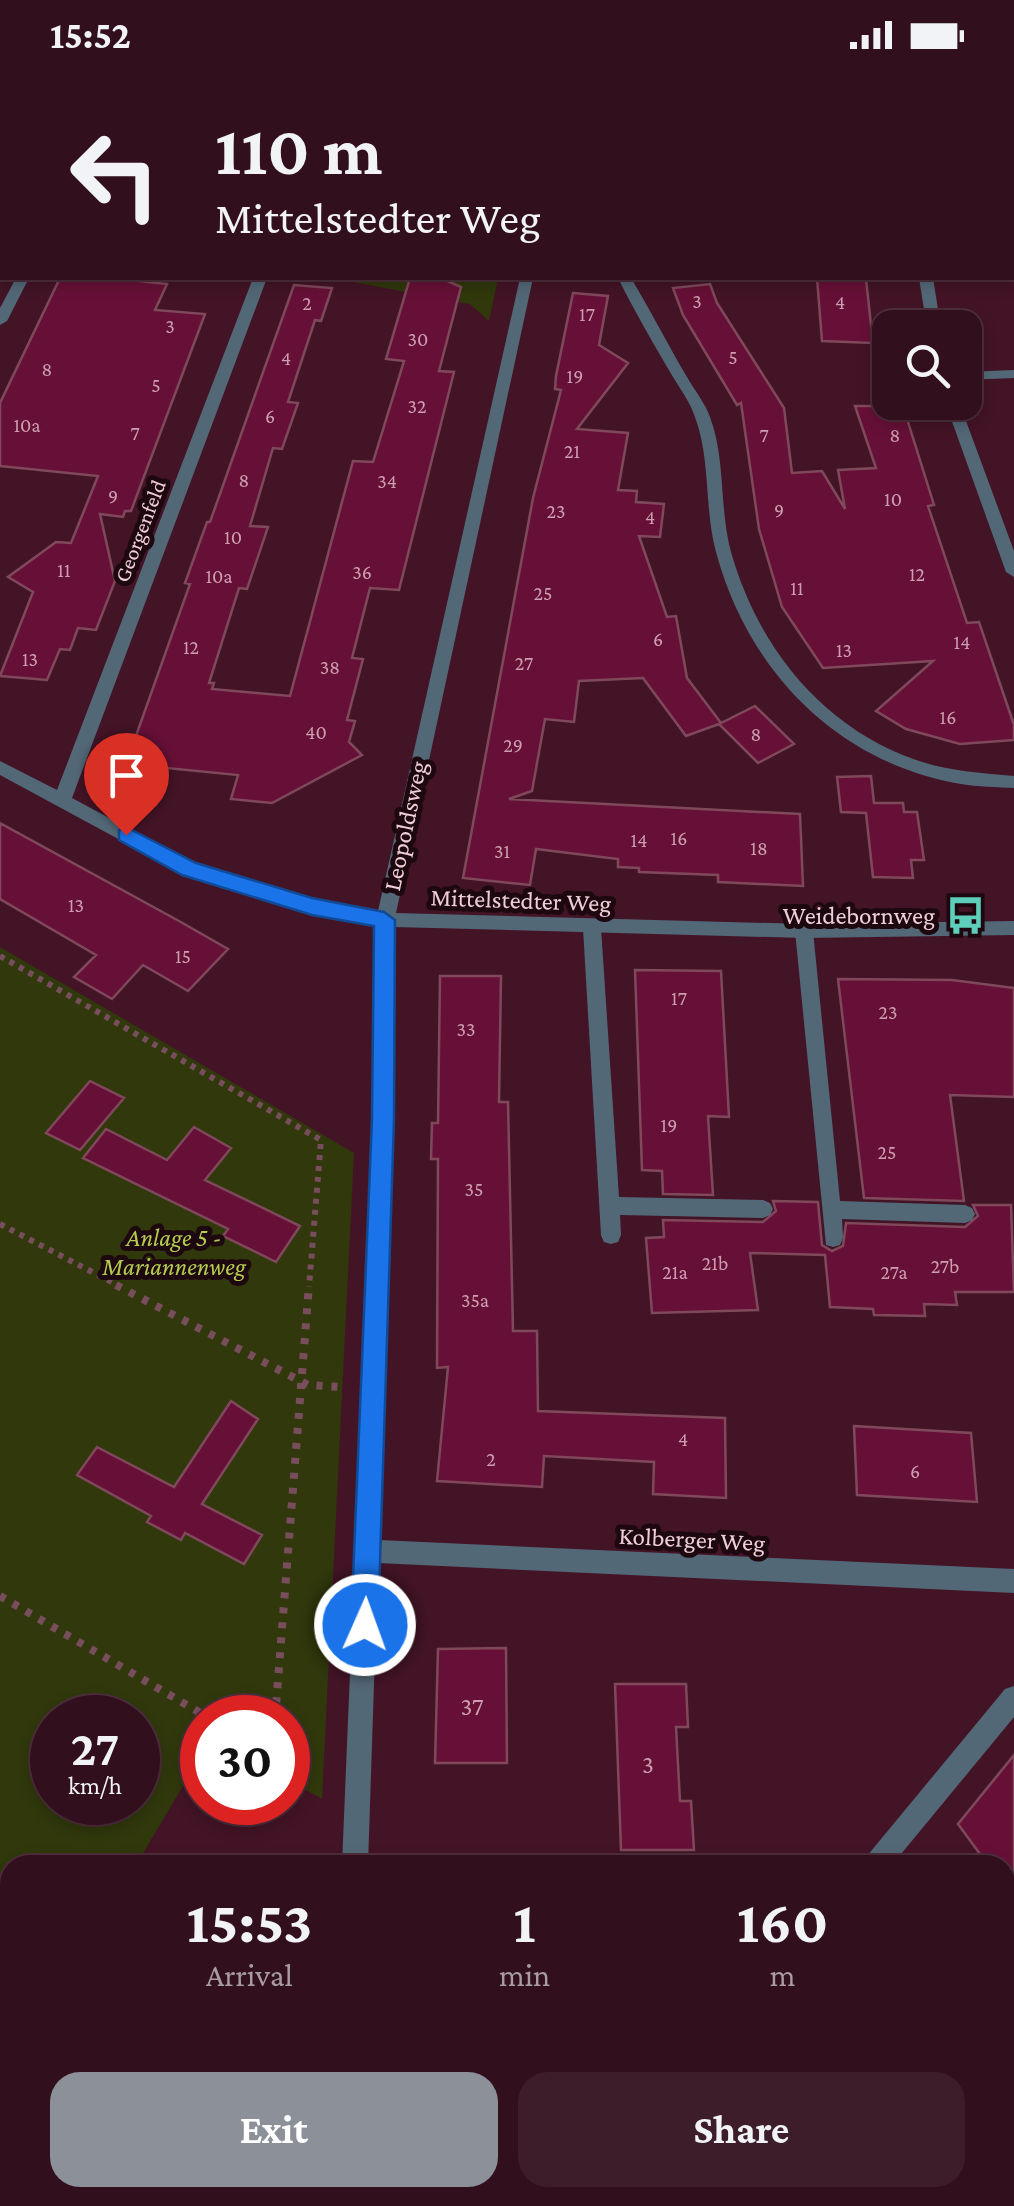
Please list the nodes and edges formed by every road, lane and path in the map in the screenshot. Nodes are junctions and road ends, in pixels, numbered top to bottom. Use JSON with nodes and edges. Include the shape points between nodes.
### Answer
{"nodes":[{"id":1,"x":21,"y":280,"type":"edge"},
{"id":2,"x":259,"y":280,"type":"edge"},
{"id":3,"x":526,"y":280,"type":"edge"},
{"id":4,"x":625,"y":280,"type":"edge"},
{"id":5,"x":926,"y":280,"type":"edge"},
{"id":6,"x":931,"y":310,"type":"edge"},
{"id":7,"x":0,"y":321,"type":"edge"},
{"id":8,"x":1014,"y":374,"type":"edge"},
{"id":9,"x":982,"y":375,"type":"edge"},
{"id":10,"x":959,"y":420,"type":"edge"},
{"id":11,"x":1014,"y":572,"type":"edge"},
{"id":12,"x":0,"y":767,"type":"edge"},
{"id":13,"x":1014,"y":782,"type":"edge"},
{"id":14,"x":62,"y":800,"type":"junction"},
{"id":15,"x":384,"y":920,"type":"junction"},
{"id":16,"x":592,"y":928,"type":"junction"},
{"id":17,"x":1014,"y":928,"type":"edge"},
{"id":18,"x":804,"y":931,"type":"junction"},
{"id":19,"x":0,"y":956,"type":"edge"},
{"id":20,"x":610,"y":1206,"type":"junction"},
{"id":21,"x":762,"y":1209,"type":"dead end"},
{"id":22,"x":831,"y":1210,"type":"junction"},
{"id":23,"x":965,"y":1214,"type":"dead end"},
{"id":24,"x":0,"y":1224,"type":"edge"},
{"id":25,"x":611,"y":1234,"type":"dead end"},
{"id":26,"x":834,"y":1238,"type":"dead end"},
{"id":27,"x":300,"y":1380,"type":"junction"},
{"id":28,"x":372,"y":1388,"type":"junction"},
{"id":29,"x":368,"y":1551,"type":"junction"},
{"id":30,"x":1014,"y":1581,"type":"edge"},
{"id":31,"x":0,"y":1596,"type":"edge"},
{"id":32,"x":277,"y":1695,"type":"edge"},
{"id":33,"x":1014,"y":1698,"type":"edge"},
{"id":34,"x":180,"y":1702,"type":"edge"},
{"id":35,"x":355,"y":1855,"type":"edge"},
{"id":36,"x":884,"y":1855,"type":"edge"}],
"edges":[{"from":1,"to":7,"type":"street"},
{"from":2,"to":14,"type":"street","name":"Georgenfeld"},
{"from":3,"to":15,"type":"street","name":"Leopoldsweg"},
{"from":4,"to":13,"type":"street","via":[[700,411],[724,555],[743,608],[784,678],[825,720],[881,752],[946,774]]},
{"from":5,"to":6,"type":"street"},
{"from":8,"to":9,"type":"street"},
{"from":10,"to":11,"type":"street"},
{"from":12,"to":14,"type":"street","name":"Mittelstedter Weg"},
{"from":14,"to":15,"type":"street","name":"Mittelstedter Weg","via":[[189,869]]},
{"from":15,"to":16,"type":"street","name":"Mittelstedter Weg"},
{"from":15,"to":28,"type":"street","name":"Leopoldsweg"},
{"from":16,"to":18,"type":"street","name":"Mittelstedter Weg"},
{"from":16,"to":20,"type":"street"},
{"from":17,"to":18,"type":"street","name":"Mittelstedter Weg"},
{"from":18,"to":22,"type":"street"},
{"from":19,"to":27,"type":"path","via":[[321,1140]]},
{"from":20,"to":21,"type":"street"},
{"from":20,"to":25,"type":"street"},
{"from":22,"to":23,"type":"street"},
{"from":22,"to":26,"type":"street"},
{"from":24,"to":27,"type":"path"},
{"from":27,"to":28,"type":"path"},
{"from":27,"to":32,"type":"path"},
{"from":28,"to":29,"type":"street","name":"Leopoldsweg"},
{"from":29,"to":30,"type":"street","name":"Kolberger Weg"},
{"from":29,"to":35,"type":"street","name":"Leopoldsweg"},
{"from":31,"to":34,"type":"path"},
{"from":33,"to":36,"type":"street"}]}
